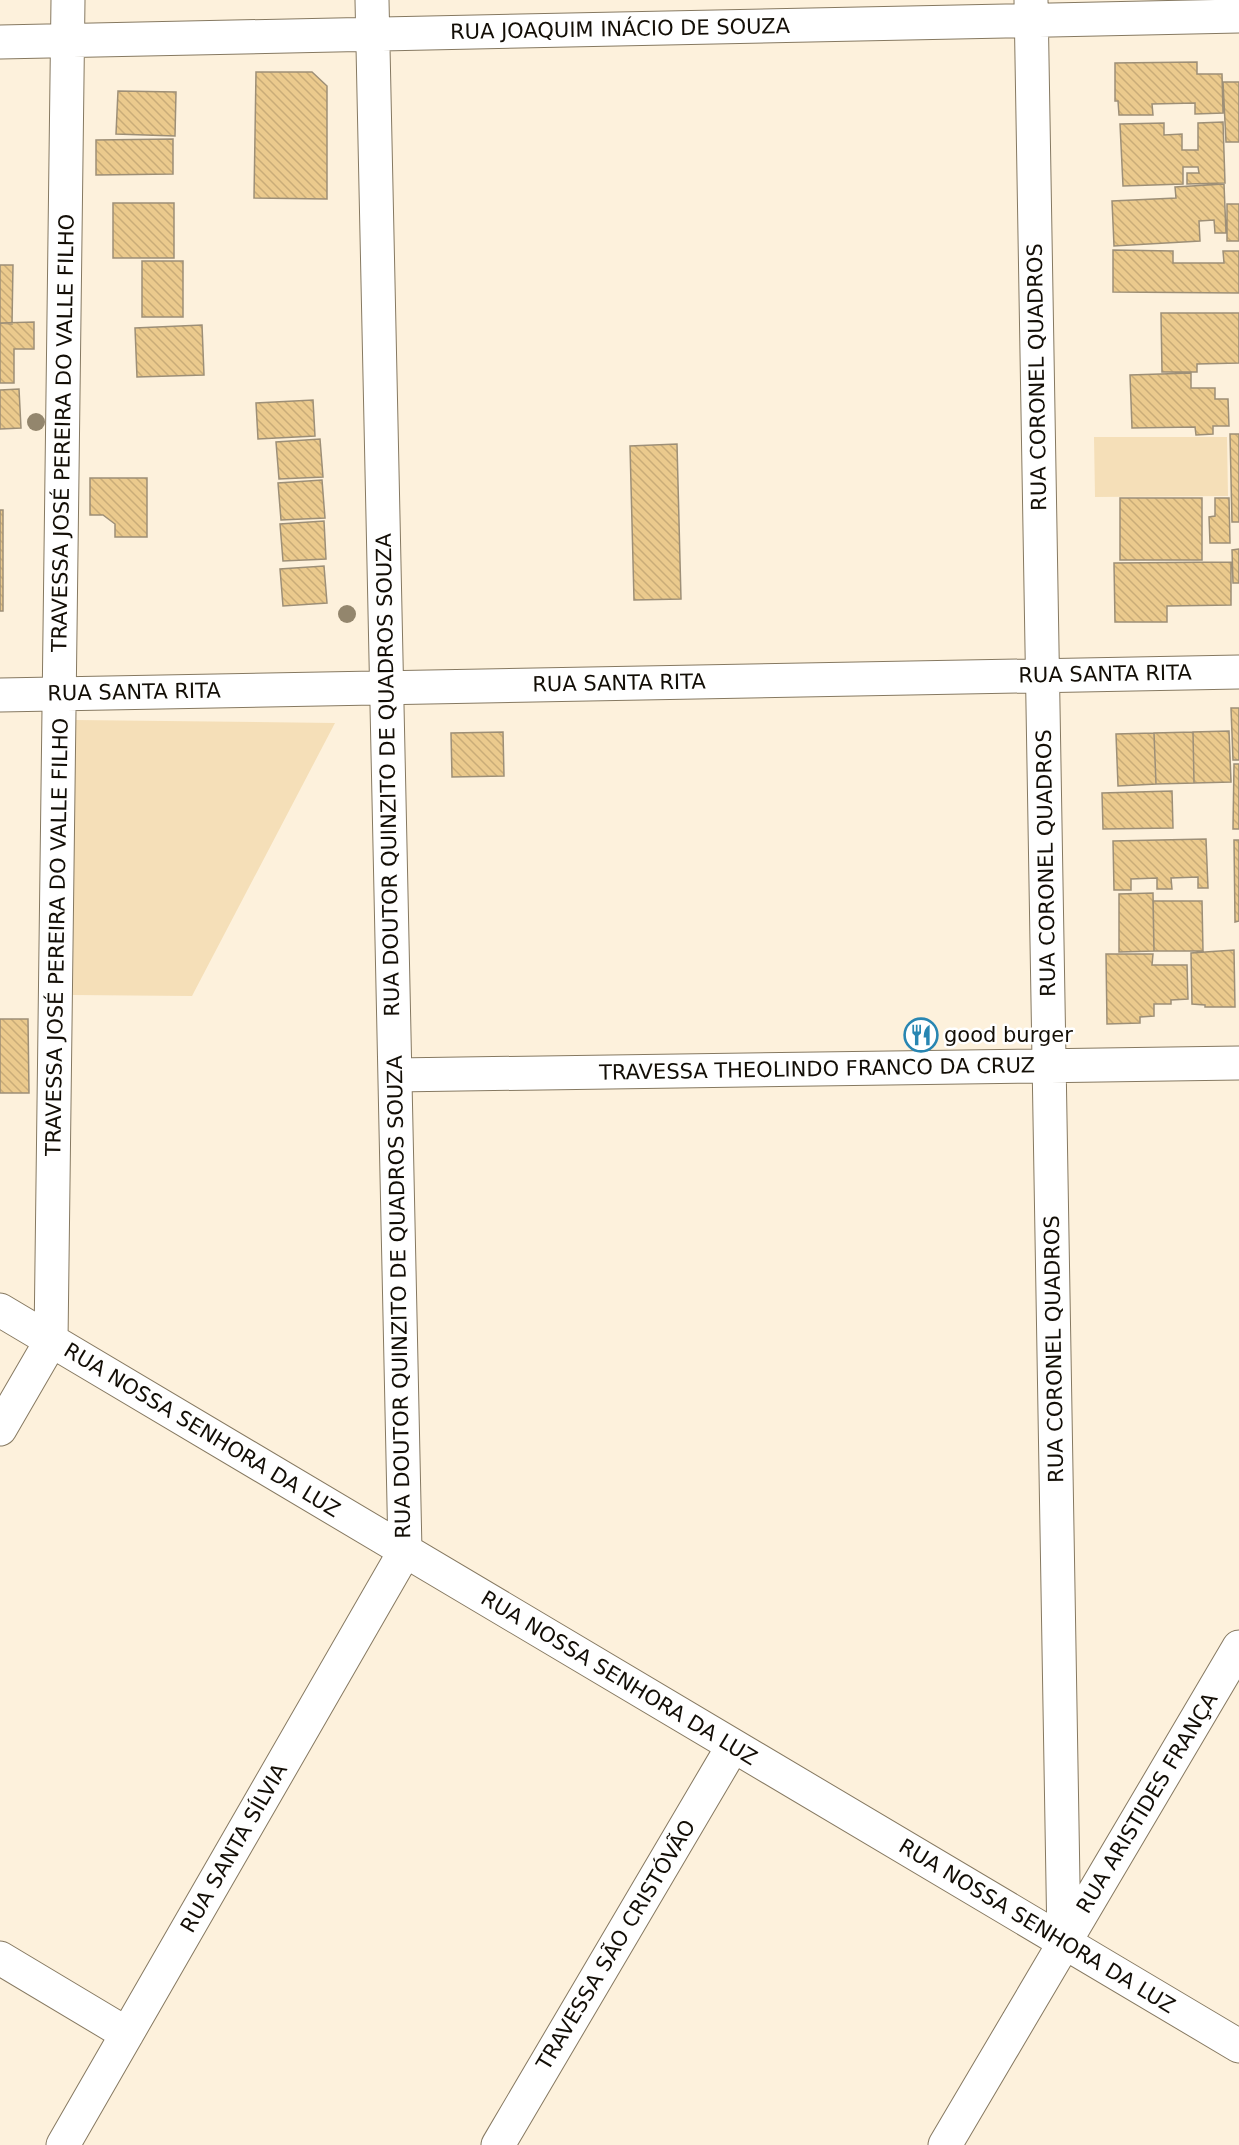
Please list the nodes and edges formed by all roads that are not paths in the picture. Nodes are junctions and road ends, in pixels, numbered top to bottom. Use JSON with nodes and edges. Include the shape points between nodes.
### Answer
{"nodes":[{"id":1,"x":68,"y":0,"type":"edge"},
{"id":2,"x":372,"y":0,"type":"edge"},
{"id":3,"x":1031,"y":10,"type":"edge"},
{"id":4,"x":1239,"y":16,"type":"edge"},
{"id":5,"x":373,"y":34,"type":"junction"},
{"id":6,"x":68,"y":41,"type":"junction"},
{"id":7,"x":0,"y":42,"type":"edge"},
{"id":8,"x":1239,"y":672,"type":"edge"},
{"id":9,"x":1042,"y":675,"type":"junction"},
{"id":10,"x":386,"y":687,"type":"junction"},
{"id":11,"x":60,"y":694,"type":"junction"},
{"id":12,"x":0,"y":695,"type":"edge"},
{"id":13,"x":1239,"y":1063,"type":"edge"},
{"id":14,"x":1049,"y":1066,"type":"junction"},
{"id":15,"x":395,"y":1075,"type":"junction"},
{"id":16,"x":0,"y":1310,"type":"edge"},
{"id":17,"x":51,"y":1341,"type":"junction"},
{"id":18,"x":0,"y":1429,"type":"edge"},
{"id":19,"x":405,"y":1551,"type":"junction"},
{"id":20,"x":1239,"y":1647,"type":"edge"},
{"id":21,"x":733,"y":1746,"type":"junction"},
{"id":22,"x":1064,"y":1942,"type":"junction"},
{"id":23,"x":0,"y":1958,"type":"edge"},
{"id":24,"x":127,"y":2034,"type":"junction"},
{"id":25,"x":1239,"y":2046,"type":"edge"},
{"id":26,"x":63,"y":2145,"type":"edge"},
{"id":27,"x":498,"y":2145,"type":"edge"},
{"id":28,"x":945,"y":2145,"type":"edge"}],
"edges":[{"from":1,"to":6,"type":"street","name":"TRAVESSA JOSÉ PEREIRA DO VALLE FILHO"},
{"from":2,"to":5,"type":"street","name":"RUA DOUTOR QUINZITO DE QUADROS SOUZA"},
{"from":3,"to":4,"type":"street","name":"RUA JOAQUIM INÁCIO DE SOUZA"},
{"from":3,"to":5,"type":"street","name":"RUA JOAQUIM INÁCIO DE SOUZA"},
{"from":3,"to":9,"type":"street","name":"RUA CORONEL QUADROS"},
{"from":5,"to":6,"type":"street","name":"RUA JOAQUIM INÁCIO DE SOUZA"},
{"from":5,"to":10,"type":"street","name":"RUA DOUTOR QUINZITO DE QUADROS SOUZA"},
{"from":6,"to":7,"type":"street","name":"RUA JOAQUIM INÁCIO DE SOUZA"},
{"from":6,"to":11,"type":"street","name":"TRAVESSA JOSÉ PEREIRA DO VALLE FILHO"},
{"from":8,"to":9,"type":"street","name":"RUA SANTA RITA"},
{"from":9,"to":10,"type":"street","name":"RUA SANTA RITA"},
{"from":9,"to":14,"type":"street","name":"RUA CORONEL QUADROS"},
{"from":10,"to":11,"type":"street","name":"RUA SANTA RITA"},
{"from":10,"to":15,"type":"street","name":"RUA DOUTOR QUINZITO DE QUADROS SOUZA"},
{"from":11,"to":12,"type":"street","name":"RUA SANTA RITA"},
{"from":11,"to":17,"type":"street","name":"TRAVESSA JOSÉ PEREIRA DO VALLE FILHO"},
{"from":13,"to":14,"type":"street","name":"TRAVESSA THEOLINDO FRANCO DA CRUZ"},
{"from":14,"to":15,"type":"street","name":"TRAVESSA THEOLINDO FRANCO DA CRUZ"},
{"from":14,"to":22,"type":"street","name":"RUA CORONEL QUADROS"},
{"from":15,"to":19,"type":"street","name":"RUA DOUTOR QUINZITO DE QUADROS SOUZA"},
{"from":16,"to":17,"type":"street","name":"RUA NOSSA SENHORA DA LUZ"},
{"from":17,"to":18,"type":"street","name":"TRAVESSA JOSÉ PEREIRA DO VALLE FILHO"},
{"from":17,"to":19,"type":"street","name":"RUA NOSSA SENHORA DA LUZ"},
{"from":19,"to":21,"type":"street","name":"RUA NOSSA SENHORA DA LUZ"},
{"from":19,"to":24,"type":"street","name":"RUA SANTA SÍLVIA"},
{"from":20,"to":22,"type":"street","name":"RUA ARISTIDES FRANÇA"},
{"from":21,"to":22,"type":"street","name":"RUA NOSSA SENHORA DA LUZ"},
{"from":21,"to":27,"type":"street","name":"TRAVESSA SÃO CRISTÓVÃO"},
{"from":22,"to":25,"type":"street","name":"RUA NOSSA SENHORA DA LUZ"},
{"from":22,"to":28,"type":"street","name":"RUA ARISTIDES FRANÇA"},
{"from":23,"to":24,"type":"street"},
{"from":24,"to":26,"type":"street","name":"RUA SANTA SÍLVIA"}]}
